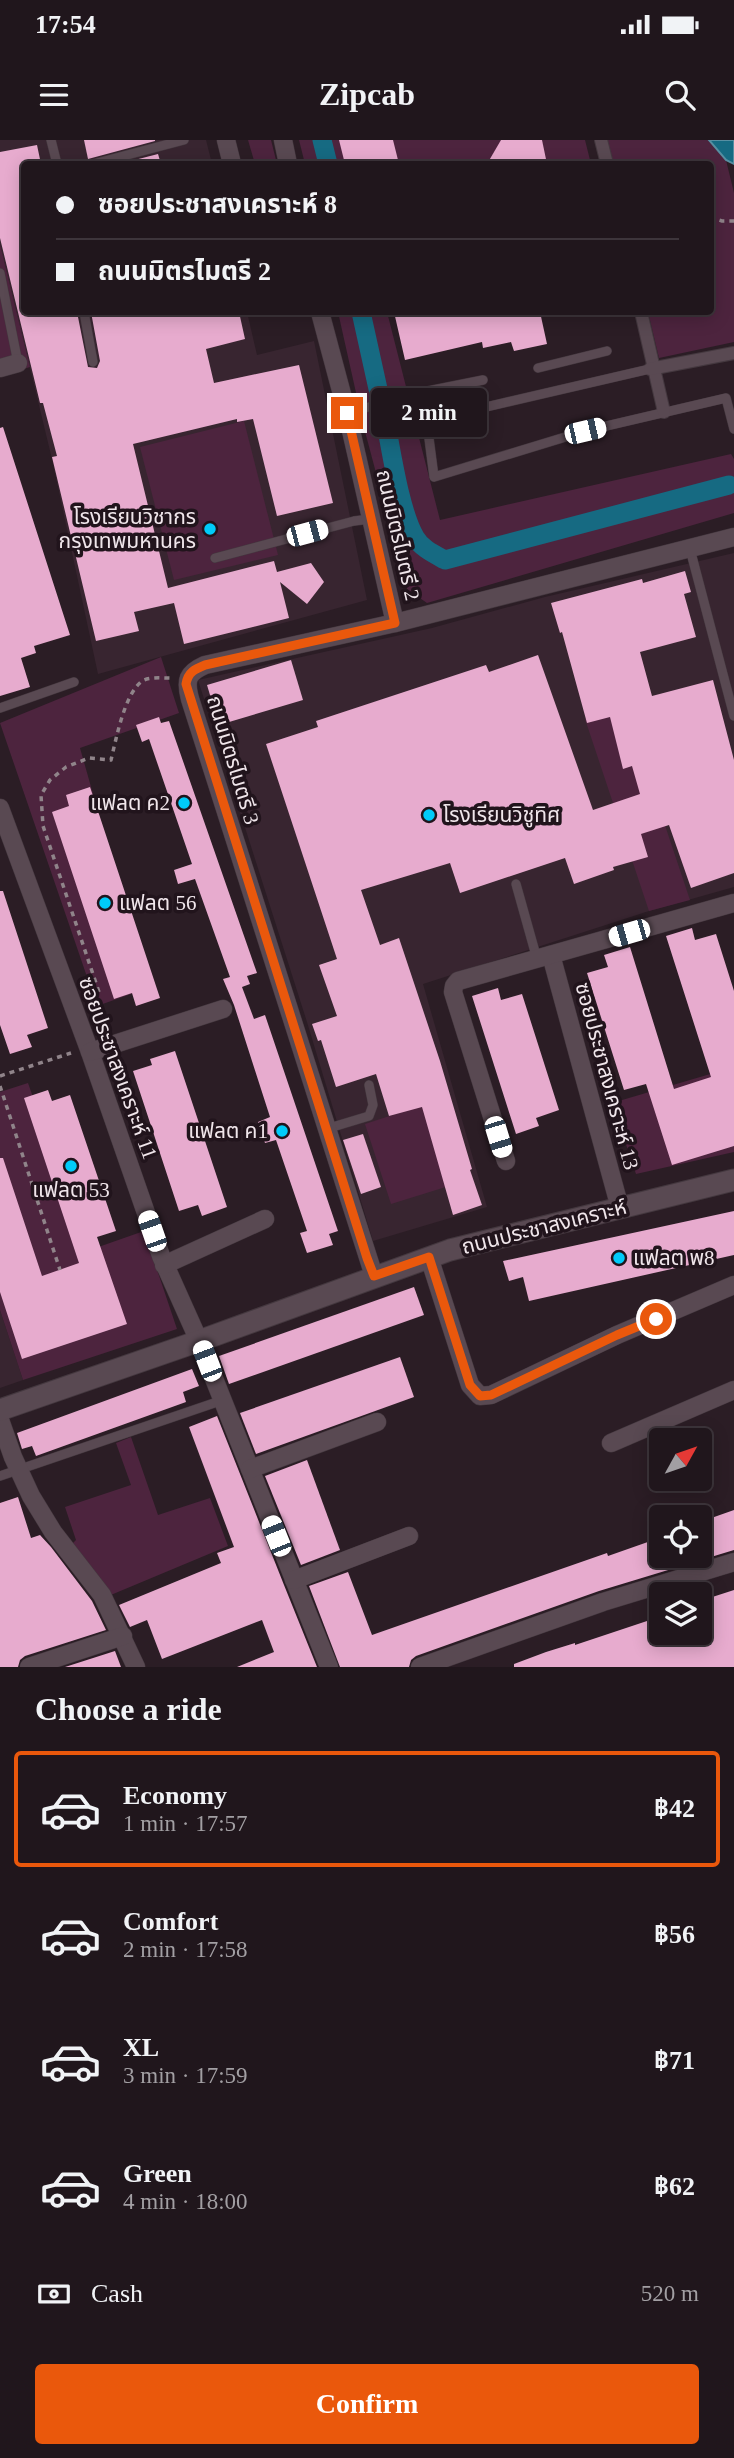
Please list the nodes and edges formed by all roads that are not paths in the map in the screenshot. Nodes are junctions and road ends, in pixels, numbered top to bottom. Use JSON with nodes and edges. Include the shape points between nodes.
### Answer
{"nodes":[{"id":1,"x":51,"y":140,"type":"edge"},
{"id":2,"x":184,"y":140,"type":"edge"},
{"id":3,"x":226,"y":140,"type":"edge"},
{"id":4,"x":283,"y":140,"type":"edge"},
{"id":5,"x":601,"y":140,"type":"edge"},
{"id":6,"x":56,"y":161,"type":"edge"},
{"id":7,"x":104,"y":161,"type":"edge"},
{"id":8,"x":231,"y":161,"type":"edge"},
{"id":9,"x":287,"y":161,"type":"edge"},
{"id":10,"x":606,"y":161,"type":"edge"},
{"id":11,"x":0,"y":273,"type":"edge"},
{"id":12,"x":85,"y":315,"type":"edge"},
{"id":13,"x":307,"y":315,"type":"edge"},
{"id":14,"x":321,"y":315,"type":"edge"},
{"id":15,"x":642,"y":315,"type":"edge"},
{"id":16,"x":325,"y":335,"type":"junction"},
{"id":17,"x":607,"y":352,"type":"dead end"},
{"id":18,"x":734,"y":353,"type":"edge"},
{"id":19,"x":93,"y":362,"type":"dead end"},
{"id":20,"x":18,"y":363,"type":"joint"},
{"id":21,"x":0,"y":368,"type":"edge"},
{"id":22,"x":538,"y":368,"type":"dead end"},
{"id":23,"x":654,"y":368,"type":"junction"},
{"id":24,"x":483,"y":380,"type":"dead end"},
{"id":25,"x":423,"y":392,"type":"junction"},
{"id":26,"x":486,"y":407,"type":"dead end"},
{"id":27,"x":664,"y":412,"type":"junction"},
{"id":28,"x":347,"y":413,"type":"junction"},
{"id":29,"x":734,"y":429,"type":"edge"},
{"id":30,"x":370,"y":519,"type":"junction"},
{"id":31,"x":734,"y":537,"type":"edge"},
{"id":32,"x":690,"y":549,"type":"junction"},
{"id":33,"x":215,"y":558,"type":"dead end"},
{"id":34,"x":395,"y":623,"type":"junction"},
{"id":35,"x":74,"y":682,"type":"dead end"},
{"id":36,"x":0,"y":708,"type":"edge"},
{"id":37,"x":734,"y":716,"type":"edge"},
{"id":38,"x":0,"y":808,"type":"edge"},
{"id":39,"x":516,"y":884,"type":"dead end"},
{"id":40,"x":734,"y":903,"type":"edge"},
{"id":41,"x":544,"y":957,"type":"junction"},
{"id":42,"x":223,"y":1009,"type":"dead end"},
{"id":43,"x":89,"y":1050,"type":"junction"},
{"id":44,"x":369,"y":1085,"type":"dead end"},
{"id":45,"x":326,"y":1129,"type":"junction"},
{"id":46,"x":506,"y":1161,"type":"dead end"},
{"id":47,"x":734,"y":1180,"type":"edge"},
{"id":48,"x":620,"y":1208,"type":"junction"},
{"id":49,"x":265,"y":1219,"type":"dead end"},
{"id":50,"x":429,"y":1257,"type":"junction"},
{"id":51,"x":164,"y":1265,"type":"junction"},
{"id":52,"x":374,"y":1276,"type":"junction"},
{"id":53,"x":734,"y":1285,"type":"edge"},
{"id":54,"x":200,"y":1341,"type":"junction"},
{"id":55,"x":734,"y":1390,"type":"edge"},
{"id":56,"x":223,"y":1400,"type":"junction"},
{"id":57,"x":0,"y":1409,"type":"edge"},
{"id":58,"x":0,"y":1420,"type":"edge"},
{"id":59,"x":377,"y":1422,"type":"dead end"},
{"id":60,"x":611,"y":1443,"type":"dead end"},
{"id":61,"x":250,"y":1469,"type":"junction"},
{"id":62,"x":19,"y":1470,"type":"junction"},
{"id":63,"x":0,"y":1476,"type":"edge"},
{"id":64,"x":409,"y":1536,"type":"dead end"},
{"id":65,"x":734,"y":1562,"type":"edge"},
{"id":66,"x":294,"y":1580,"type":"junction"},
{"id":67,"x":123,"y":1636,"type":"junction"},
{"id":68,"x":29,"y":1667,"type":"edge"},
{"id":69,"x":136,"y":1667,"type":"edge"},
{"id":70,"x":329,"y":1667,"type":"edge"},
{"id":71,"x":420,"y":1667,"type":"edge"}],
"edges":[{"from":1,"to":6,"type":"lane"},
{"from":2,"to":7,"type":"lane"},
{"from":3,"to":8,"type":"street"},
{"from":4,"to":9,"type":"street"},
{"from":5,"to":10,"type":"street"},
{"from":11,"to":20,"type":"lane"},
{"from":12,"to":19,"type":"lane"},
{"from":13,"to":16,"type":"street","name":"ถนนมิตรไมตรี 2"},
{"from":14,"to":16,"type":"street","name":"ถนนมิตรไมตรี 2"},
{"from":15,"to":23,"type":"street"},
{"from":16,"to":28,"type":"street","name":"ถนนมิตรไมตรี 2"},
{"from":17,"to":22,"type":"lane"},
{"from":18,"to":23,"type":"street"},
{"from":20,"to":21,"type":"street"},
{"from":23,"to":26,"type":"lane"},
{"from":23,"to":27,"type":"street"},
{"from":24,"to":25,"type":"lane"},
{"from":25,"to":27,"type":"lane","via":[[434,478],[585,431]]},
{"from":25,"to":28,"type":"lane"},
{"from":27,"to":29,"type":"lane","via":[[726,398]]},
{"from":28,"to":30,"type":"street","name":"ถนนมิตรไมตรี 2"},
{"from":30,"to":33,"type":"lane"},
{"from":30,"to":34,"type":"street","name":"ถนนมิตรไมตรี 2"},
{"from":31,"to":32,"type":"street","name":"ถนนมิตรไมตรี 3"},
{"from":32,"to":34,"type":"street","name":"ถนนมิตรไมตรี 3"},
{"from":32,"to":37,"type":"lane"},
{"from":34,"to":45,"type":"street","name":"ถนนมิตรไมตรี 3","via":[[205,665],[194,670],[186,684]]},
{"from":35,"to":36,"type":"lane"},
{"from":38,"to":43,"type":"street","name":"ซอยประชาสงเคราะห์ 11"},
{"from":39,"to":41,"type":"lane"},
{"from":40,"to":41,"type":"street"},
{"from":41,"to":46,"type":"street","via":[[458,981],[454,986]]},
{"from":41,"to":48,"type":"street","name":"ซอยประชาสงเคราะห์ 13"},
{"from":42,"to":43,"type":"street"},
{"from":43,"to":51,"type":"street","name":"ซอยประชาสงเคราะห์ 11"},
{"from":44,"to":45,"type":"lane","via":[[373,1105],[369,1116]]},
{"from":45,"to":52,"type":"street","name":"ถนนมิตรไมตรี 3"},
{"from":47,"to":48,"type":"street","name":"ถนนประชาสงเคราะห์"},
{"from":48,"to":50,"type":"street","name":"ถนนประชาสงเคราะห์"},
{"from":49,"to":51,"type":"street"},
{"from":50,"to":52,"type":"street","name":"ถนนประชาสงเคราะห์"},
{"from":50,"to":53,"type":"street","via":[[470,1385],[480,1396]]},
{"from":51,"to":54,"type":"street","name":"ซอยประชาสงเคราะห์ 11"},
{"from":52,"to":54,"type":"street","name":"ถนนประชาสงเคราะห์"},
{"from":54,"to":56,"type":"street","name":"ซอยประชาสงเคราะห์ 11"},
{"from":54,"to":57,"type":"street","name":"ถนนประชาสงเคราะห์"},
{"from":55,"to":60,"type":"street"},
{"from":56,"to":61,"type":"street","name":"ซอยประชาสงเคราะห์ 11"},
{"from":56,"to":62,"type":"lane"},
{"from":58,"to":62,"type":"street"},
{"from":59,"to":61,"type":"street"},
{"from":61,"to":66,"type":"street","name":"ซอยประชาสงเคราะห์ 11"},
{"from":62,"to":63,"type":"lane"},
{"from":62,"to":67,"type":"street","via":[[53,1532],[102,1595]]},
{"from":64,"to":66,"type":"street"},
{"from":65,"to":71,"type":"street","via":[[603,1602]]},
{"from":66,"to":70,"type":"street","name":"ซอยประชาสงเคราะห์ 11"},
{"from":67,"to":68,"type":"street"},
{"from":67,"to":69,"type":"street"}]}
